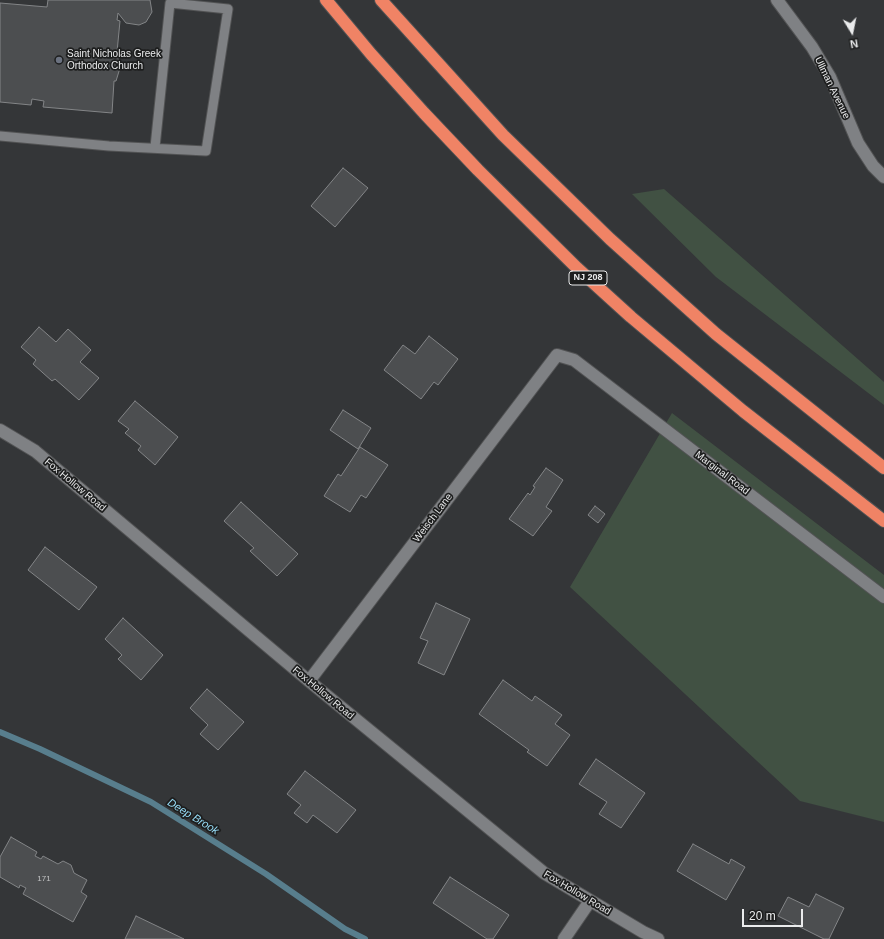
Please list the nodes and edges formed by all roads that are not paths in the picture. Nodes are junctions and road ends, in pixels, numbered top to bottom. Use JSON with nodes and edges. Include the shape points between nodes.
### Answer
{"nodes":[{"id":1,"x":320,"y":0,"type":"edge"},
{"id":2,"x":326,"y":0,"type":"edge"},
{"id":3,"x":381,"y":0,"type":"edge"},
{"id":4,"x":777,"y":0,"type":"edge"},
{"id":5,"x":371,"y":54,"type":"junction"},
{"id":6,"x":0,"y":136,"type":"edge"},
{"id":7,"x":154,"y":147,"type":"junction"},
{"id":8,"x":884,"y":177,"type":"edge"},
{"id":9,"x":557,"y":355,"type":"joint"},
{"id":10,"x":0,"y":430,"type":"edge"},
{"id":11,"x":884,"y":468,"type":"edge"},
{"id":12,"x":884,"y":521,"type":"edge"},
{"id":13,"x":884,"y":597,"type":"edge"},
{"id":14,"x":309,"y":681,"type":"junction"},
{"id":15,"x":590,"y":901,"type":"junction"},
{"id":16,"x":564,"y":939,"type":"edge"},
{"id":17,"x":658,"y":939,"type":"edge"}],
"edges":[{"from":1,"to":5,"type":"highway"},
{"from":2,"to":5,"type":"highway","number":"NJ 208"},
{"from":3,"to":11,"type":"highway","via":[[503,135],[610,239],[716,334]]},
{"from":4,"to":8,"type":"street","name":"Ullman Avenue","via":[[812,47],[830,77],[858,143],[873,166]]},
{"from":5,"to":12,"type":"highway","number":"NJ 208","via":[[478,170],[577,268],[720,392]]},
{"from":6,"to":7,"type":"lane","via":[[110,146]]},
{"from":7,"to":7,"type":"lane","via":[[170,3],[228,9],[206,151]]},
{"from":9,"to":13,"type":"street","name":"Marginal Road","via":[[574,360]]},
{"from":9,"to":14,"type":"street","name":"Weisch Lane"},
{"from":10,"to":14,"type":"street","name":"Fox Hollow Road","via":[[35,451]]},
{"from":14,"to":15,"type":"street","name":"Fox Hollow Road","via":[[544,873]]},
{"from":15,"to":16,"type":"street"},
{"from":15,"to":17,"type":"street","name":"Fox Hollow Road"}]}
